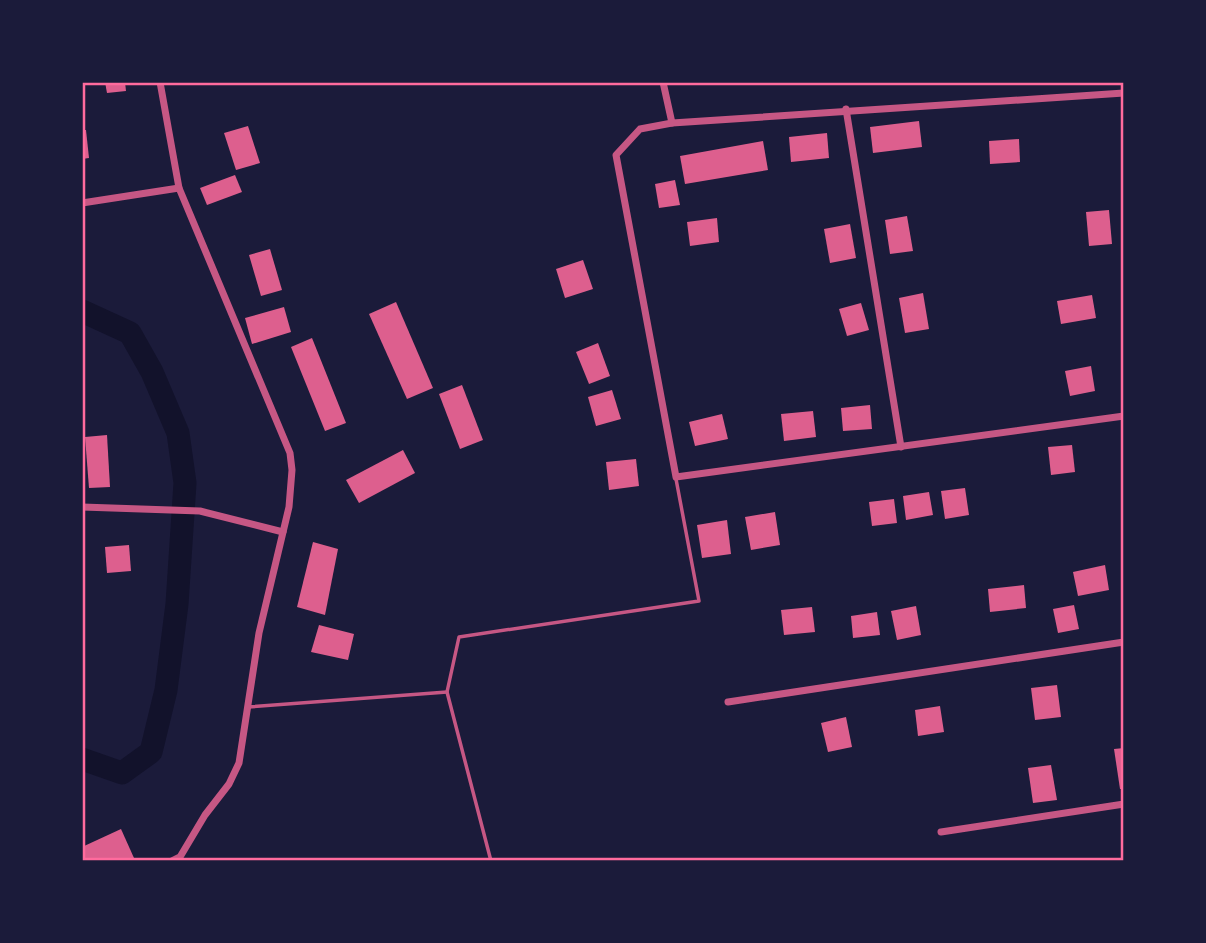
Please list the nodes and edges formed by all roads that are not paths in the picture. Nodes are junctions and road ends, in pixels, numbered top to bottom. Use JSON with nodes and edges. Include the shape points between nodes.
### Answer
{"nodes":[{"id":1,"x":160,"y":82,"type":"edge"},
{"id":2,"x":663,"y":82,"type":"edge"},
{"id":3,"x":1124,"y":93,"type":"edge"},
{"id":4,"x":846,"y":109,"type":"junction"},
{"id":5,"x":672,"y":122,"type":"junction"},
{"id":6,"x":179,"y":188,"type":"junction"},
{"id":7,"x":82,"y":203,"type":"edge"},
{"id":8,"x":1124,"y":416,"type":"edge"},
{"id":9,"x":901,"y":447,"type":"junction"},
{"id":10,"x":676,"y":477,"type":"junction"},
{"id":11,"x":82,"y":507,"type":"edge"},
{"id":12,"x":283,"y":531,"type":"junction"},
{"id":13,"x":1124,"y":642,"type":"edge"},
{"id":14,"x":447,"y":692,"type":"junction"},
{"id":15,"x":728,"y":702,"type":"dead end"},
{"id":16,"x":248,"y":707,"type":"junction"},
{"id":17,"x":1124,"y":804,"type":"edge"},
{"id":18,"x":941,"y":832,"type":"dead end"},
{"id":19,"x":172,"y":861,"type":"edge"},
{"id":20,"x":491,"y":861,"type":"edge"}],
"edges":[{"from":1,"to":6,"type":"street"},
{"from":2,"to":5,"type":"street"},
{"from":3,"to":4,"type":"street"},
{"from":4,"to":5,"type":"street"},
{"from":4,"to":9,"type":"street"},
{"from":5,"to":10,"type":"street","via":[[640,128],[615,155]]},
{"from":6,"to":7,"type":"street"},
{"from":6,"to":12,"type":"street","via":[[290,453],[291,482]]},
{"from":8,"to":9,"type":"street"},
{"from":9,"to":10,"type":"street"},
{"from":10,"to":14,"type":"lane","via":[[699,601],[459,637]]},
{"from":11,"to":12,"type":"street","via":[[200,511]]},
{"from":12,"to":16,"type":"street","via":[[259,633]]},
{"from":13,"to":15,"type":"street"},
{"from":14,"to":16,"type":"lane"},
{"from":14,"to":20,"type":"lane"},
{"from":16,"to":19,"type":"street","via":[[239,763],[229,784],[180,857]]},
{"from":17,"to":18,"type":"street"}]}
